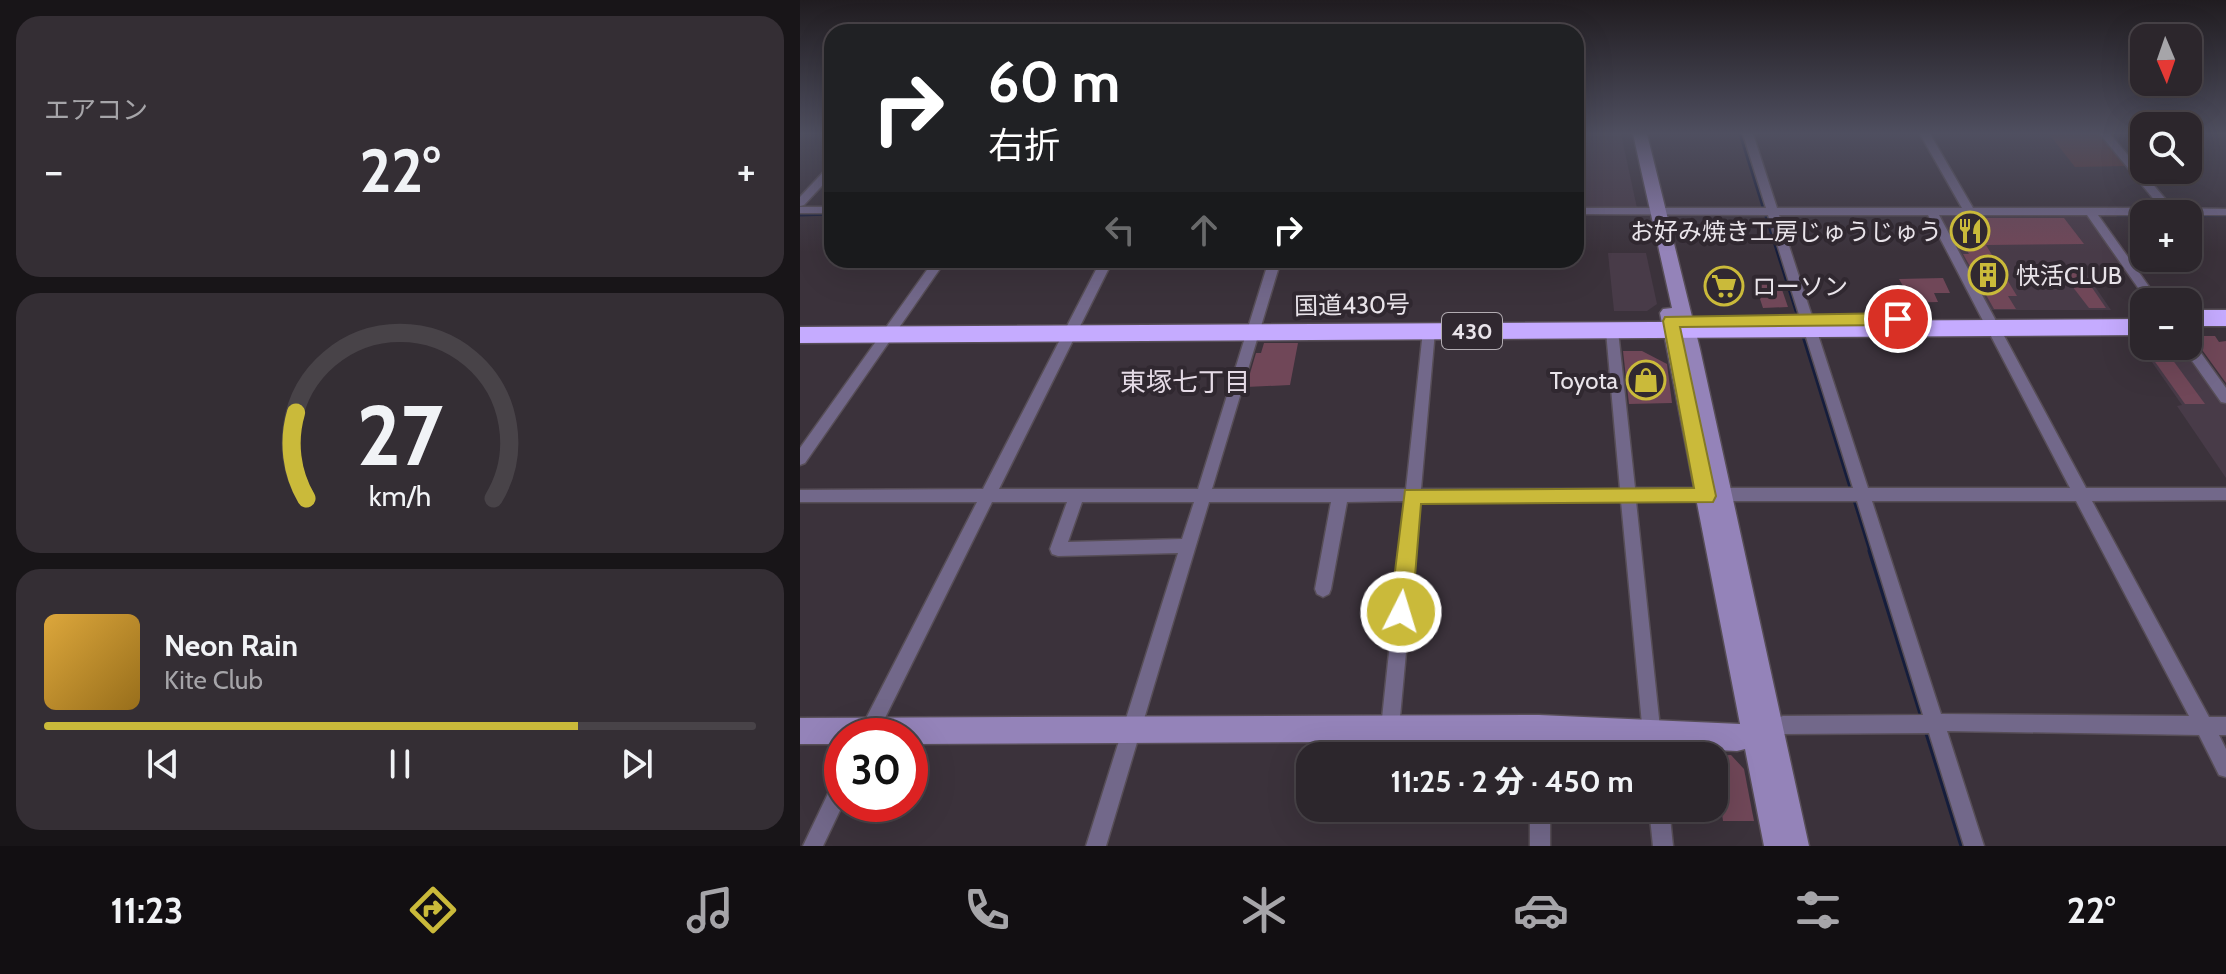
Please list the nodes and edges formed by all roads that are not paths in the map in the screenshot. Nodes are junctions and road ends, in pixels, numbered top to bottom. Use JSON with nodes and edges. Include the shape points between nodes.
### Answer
{"nodes":[{"id":1,"x":1642,"y":173,"type":"edge"},
{"id":2,"x":1647,"y":173,"type":"edge"},
{"id":3,"x":1758,"y":173,"type":"edge"},
{"id":4,"x":1948,"y":173,"type":"edge"},
{"id":5,"x":2138,"y":173,"type":"edge"},
{"id":6,"x":824,"y":179,"type":"edge"},
{"id":7,"x":824,"y":186,"type":"edge"},
{"id":8,"x":2160,"y":200,"type":"edge"},
{"id":9,"x":801,"y":208,"type":"edge"},
{"id":10,"x":824,"y":209,"type":"edge"},
{"id":11,"x":1584,"y":211,"type":"edge"},
{"id":12,"x":1653,"y":211,"type":"junction"},
{"id":13,"x":1969,"y":211,"type":"junction"},
{"id":14,"x":2202,"y":212,"type":"edge"},
{"id":15,"x":2226,"y":212,"type":"edge"},
{"id":16,"x":1769,"y":213,"type":"junction"},
{"id":17,"x":1932,"y":213,"type":"junction"},
{"id":18,"x":2130,"y":213,"type":"edge"},
{"id":19,"x":2091,"y":214,"type":"junction"},
{"id":20,"x":934,"y":268,"type":"edge"},
{"id":21,"x":1103,"y":268,"type":"edge"},
{"id":22,"x":1273,"y":268,"type":"edge"},
{"id":23,"x":2144,"y":288,"type":"edge"},
{"id":24,"x":2202,"y":318,"type":"edge"},
{"id":25,"x":2226,"y":318,"type":"edge"},
{"id":26,"x":2130,"y":319,"type":"edge"},
{"id":27,"x":1808,"y":324,"type":"junction"},
{"id":28,"x":1992,"y":324,"type":"junction"},
{"id":29,"x":1679,"y":325,"type":"junction"},
{"id":30,"x":800,"y":326,"type":"edge"},
{"id":31,"x":2130,"y":327,"type":"edge"},
{"id":32,"x":2202,"y":327,"type":"edge"},
{"id":33,"x":2226,"y":327,"type":"edge"},
{"id":34,"x":1255,"y":328,"type":"junction"},
{"id":35,"x":1072,"y":329,"type":"junction"},
{"id":36,"x":891,"y":330,"type":"junction"},
{"id":37,"x":1429,"y":331,"type":"junction"},
{"id":38,"x":1612,"y":331,"type":"junction"},
{"id":39,"x":800,"y":335,"type":"edge"},
{"id":40,"x":2199,"y":360,"type":"edge"},
{"id":41,"x":2226,"y":398,"type":"edge"},
{"id":42,"x":800,"y":459,"type":"edge"},
{"id":43,"x":2226,"y":494,"type":"edge"},
{"id":44,"x":988,"y":495,"type":"junction"},
{"id":45,"x":1412,"y":495,"type":"junction"},
{"id":46,"x":1855,"y":495,"type":"junction"},
{"id":47,"x":2082,"y":495,"type":"junction"},
{"id":48,"x":800,"y":496,"type":"edge"},
{"id":49,"x":1077,"y":496,"type":"junction"},
{"id":50,"x":1340,"y":496,"type":"junction"},
{"id":51,"x":1628,"y":496,"type":"junction"},
{"id":52,"x":1714,"y":496,"type":"junction"},
{"id":53,"x":1204,"y":497,"type":"junction"},
{"id":54,"x":1189,"y":546,"type":"junction"},
{"id":55,"x":1323,"y":589,"type":"dead end"},
{"id":56,"x":875,"y":718,"type":"edge"},
{"id":57,"x":1928,"y":725,"type":"junction"},
{"id":58,"x":2204,"y":726,"type":"junction"},
{"id":59,"x":2226,"y":726,"type":"edge"},
{"id":60,"x":1390,"y":728,"type":"junction"},
{"id":61,"x":1539,"y":728,"type":"junction"},
{"id":62,"x":1132,"y":730,"type":"junction"},
{"id":63,"x":800,"y":731,"type":"edge"},
{"id":64,"x":1762,"y":731,"type":"junction"},
{"id":65,"x":824,"y":732,"type":"edge"},
{"id":66,"x":928,"y":732,"type":"edge"},
{"id":67,"x":1539,"y":742,"type":"edge"},
{"id":68,"x":1632,"y":742,"type":"edge"},
{"id":69,"x":1652,"y":742,"type":"edge"},
{"id":70,"x":1688,"y":742,"type":"edge"},
{"id":71,"x":2226,"y":768,"type":"edge"},
{"id":72,"x":825,"y":822,"type":"edge"},
{"id":73,"x":1540,"y":822,"type":"edge"},
{"id":74,"x":1660,"y":822,"type":"edge"},
{"id":75,"x":813,"y":846,"type":"edge"},
{"id":76,"x":1096,"y":846,"type":"edge"},
{"id":77,"x":1540,"y":846,"type":"edge"},
{"id":78,"x":1663,"y":846,"type":"edge"},
{"id":79,"x":1778,"y":846,"type":"edge"},
{"id":80,"x":1795,"y":846,"type":"edge"},
{"id":81,"x":1974,"y":846,"type":"edge"}],
"edges":[{"from":1,"to":12,"type":"street"},
{"from":2,"to":12,"type":"street"},
{"from":3,"to":16,"type":"street"},
{"from":4,"to":13,"type":"street"},
{"from":5,"to":8,"type":"street"},
{"from":6,"to":9,"type":"street"},
{"from":7,"to":9,"type":"street"},
{"from":9,"to":10,"type":"street"},
{"from":11,"to":12,"type":"street"},
{"from":12,"to":16,"type":"street"},
{"from":12,"to":29,"type":"street"},
{"from":13,"to":17,"type":"street"},
{"from":13,"to":19,"type":"street"},
{"from":14,"to":15,"type":"street"},
{"from":16,"to":17,"type":"street"},
{"from":16,"to":27,"type":"street"},
{"from":17,"to":28,"type":"street"},
{"from":18,"to":19,"type":"street"},
{"from":19,"to":23,"type":"street"},
{"from":20,"to":36,"type":"street"},
{"from":21,"to":35,"type":"street"},
{"from":22,"to":34,"type":"street"},
{"from":24,"to":25,"type":"highway"},
{"from":26,"to":28,"type":"highway","name":"国道430号","number":"430"},
{"from":27,"to":28,"type":"highway","name":"国道430号","number":"430"},
{"from":27,"to":29,"type":"highway","name":"国道430号","number":"430"},
{"from":27,"to":46,"type":"street"},
{"from":28,"to":31,"type":"highway","name":"国道430号","number":"430"},
{"from":28,"to":47,"type":"street"},
{"from":29,"to":34,"type":"highway","name":"国道430号","number":"430"},
{"from":29,"to":38,"type":"highway","name":"国道430号","number":"430"},
{"from":29,"to":52,"type":"street"},
{"from":30,"to":36,"type":"highway","name":"国道430号","number":"430"},
{"from":32,"to":33,"type":"highway"},
{"from":34,"to":35,"type":"highway","name":"国道430号","number":"430"},
{"from":34,"to":37,"type":"highway","name":"国道430号","number":"430"},
{"from":34,"to":53,"type":"street"},
{"from":35,"to":36,"type":"highway","name":"国道430号","number":"430"},
{"from":35,"to":44,"type":"street"},
{"from":36,"to":39,"type":"highway","name":"国道430号","number":"430"},
{"from":36,"to":42,"type":"street"},
{"from":37,"to":38,"type":"highway","name":"国道430号","number":"430"},
{"from":37,"to":45,"type":"street"},
{"from":38,"to":51,"type":"street"},
{"from":40,"to":41,"type":"street"},
{"from":43,"to":47,"type":"street"},
{"from":44,"to":48,"type":"street"},
{"from":44,"to":49,"type":"street"},
{"from":44,"to":56,"type":"street"},
{"from":45,"to":50,"type":"street"},
{"from":45,"to":51,"type":"street"},
{"from":45,"to":60,"type":"street"},
{"from":46,"to":47,"type":"street"},
{"from":46,"to":52,"type":"street"},
{"from":46,"to":57,"type":"street"},
{"from":47,"to":58,"type":"street"},
{"from":49,"to":53,"type":"street"},
{"from":49,"to":54,"type":"street","via":[[1058,549]]},
{"from":50,"to":53,"type":"street"},
{"from":50,"to":55,"type":"street"},
{"from":51,"to":52,"type":"street"},
{"from":51,"to":69,"type":"street"},
{"from":52,"to":64,"type":"street"},
{"from":53,"to":54,"type":"street"},
{"from":54,"to":62,"type":"street"},
{"from":57,"to":58,"type":"street"},
{"from":57,"to":64,"type":"street","via":[[1783,725]]},
{"from":57,"to":81,"type":"street"},
{"from":58,"to":59,"type":"street"},
{"from":58,"to":71,"type":"street"},
{"from":60,"to":61,"type":"street"},
{"from":60,"to":62,"type":"street"},
{"from":61,"to":67,"type":"street"},
{"from":61,"to":68,"type":"street"},
{"from":62,"to":66,"type":"street"},
{"from":62,"to":76,"type":"street"},
{"from":63,"to":65,"type":"street"},
{"from":64,"to":70,"type":"street"},
{"from":64,"to":79,"type":"street"},
{"from":64,"to":80,"type":"street"},
{"from":72,"to":75,"type":"street"},
{"from":73,"to":77,"type":"street"},
{"from":74,"to":78,"type":"street"}]}
